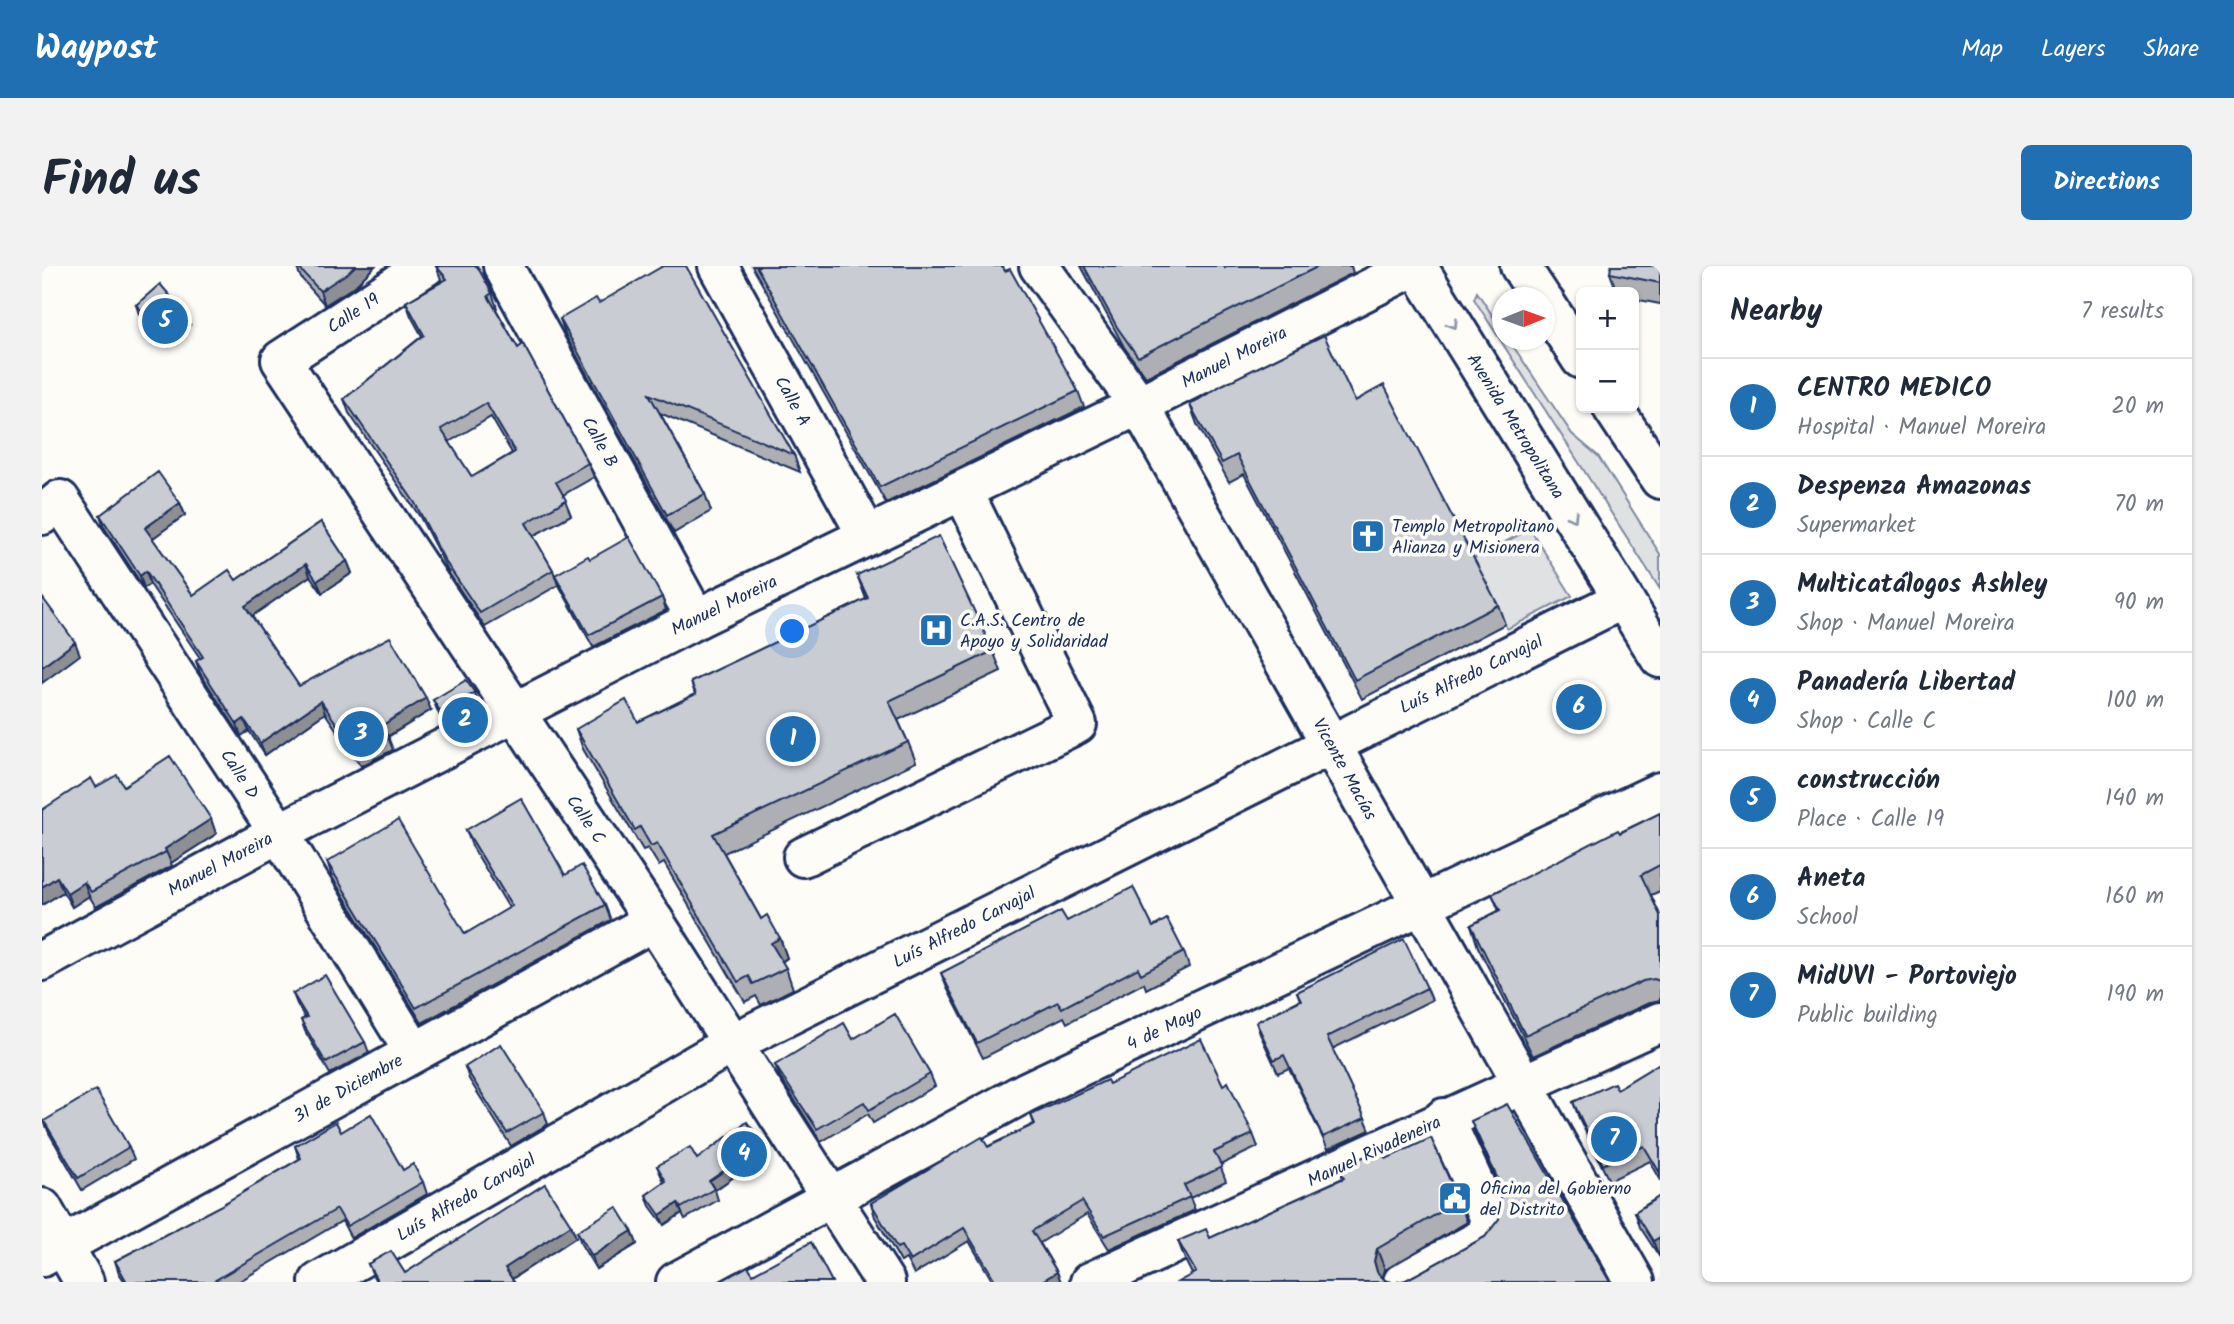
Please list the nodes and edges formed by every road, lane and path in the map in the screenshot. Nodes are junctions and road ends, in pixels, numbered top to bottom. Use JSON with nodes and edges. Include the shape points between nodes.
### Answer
{"nodes":[{"id":1,"x":426,"y":266,"type":"edge"},
{"id":2,"x":503,"y":266,"type":"edge"},
{"id":3,"x":719,"y":266,"type":"edge"},
{"id":4,"x":1039,"y":266,"type":"edge"},
{"id":5,"x":1416,"y":266,"type":"edge"},
{"id":6,"x":1520,"y":266,"type":"edge"},
{"id":7,"x":1534,"y":287,"type":"edge"},
{"id":8,"x":1555,"y":319,"type":"edge"},
{"id":9,"x":1576,"y":351,"type":"edge"},
{"id":10,"x":281,"y":360,"type":"joint"},
{"id":11,"x":1139,"y":405,"type":"junction"},
{"id":12,"x":1617,"y":413,"type":"edge"},
{"id":13,"x":1657,"y":470,"type":"edge"},
{"id":14,"x":963,"y":491,"type":"junction"},
{"id":15,"x":51,"y":508,"type":"edge"},
{"id":16,"x":867,"y":535,"type":"junction"},
{"id":17,"x":1623,"y":599,"type":"junction"},
{"id":18,"x":696,"y":619,"type":"junction"},
{"id":19,"x":1660,"y":658,"type":"edge"},
{"id":20,"x":514,"y":711,"type":"junction"},
{"id":21,"x":1331,"y":743,"type":"junction"},
{"id":22,"x":1660,"y":792,"type":"edge"},
{"id":23,"x":279,"y":833,"type":"junction"},
{"id":24,"x":803,"y":857,"type":"dead end"},
{"id":25,"x":1422,"y":906,"type":"junction"},
{"id":26,"x":654,"y":920,"type":"junction"},
{"id":27,"x":42,"y":961,"type":"edge"},
{"id":28,"x":1660,"y":1022,"type":"edge"},
{"id":29,"x":733,"y":1043,"type":"junction"},
{"id":30,"x":414,"y":1052,"type":"junction"},
{"id":31,"x":1522,"y":1084,"type":"junction"},
{"id":32,"x":1444,"y":1118,"type":"junction"},
{"id":33,"x":833,"y":1196,"type":"junction"},
{"id":34,"x":42,"y":1208,"type":"edge"},
{"id":35,"x":52,"y":1251,"type":"edge"},
{"id":36,"x":84,"y":1282,"type":"edge"},
{"id":37,"x":319,"y":1282,"type":"edge"},
{"id":38,"x":676,"y":1282,"type":"edge"},
{"id":39,"x":885,"y":1282,"type":"edge"},
{"id":40,"x":1090,"y":1282,"type":"edge"},
{"id":41,"x":1403,"y":1282,"type":"edge"},
{"id":42,"x":1635,"y":1282,"type":"edge"}],
"edges":[{"from":1,"to":10,"type":"main road","name":"Calle 19"},
{"from":2,"to":18,"type":"main road","name":"Calle B"},
{"from":3,"to":16,"type":"main road","name":"Calle A"},
{"from":4,"to":11,"type":"main road","name":"Vicente Macías"},
{"from":5,"to":11,"type":"main road","name":"Manuel Moreira"},
{"from":5,"to":17,"type":"main road","name":"Avenida Metropolitana","one_way":true},
{"from":6,"to":7,"type":"main road"},
{"from":8,"to":9,"type":"main road"},
{"from":10,"to":20,"type":"main road","name":"Calle C"},
{"from":11,"to":14,"type":"main road","name":"Manuel Moreira"},
{"from":11,"to":21,"type":"main road","name":"Vicente Macías"},
{"from":12,"to":13,"type":"main road"},
{"from":14,"to":16,"type":"main road","name":"Manuel Moreira"},
{"from":14,"to":24,"type":"main road","via":[[1077,724]]},
{"from":15,"to":23,"type":"main road","name":"Calle D"},
{"from":16,"to":18,"type":"main road","name":"Manuel Moreira"},
{"from":17,"to":19,"type":"main road","name":"Avenida Metropolitana"},
{"from":17,"to":21,"type":"main road","name":"Luís Alfredo Carvajal"},
{"from":18,"to":20,"type":"main road","name":"Manuel Moreira"},
{"from":20,"to":23,"type":"main road","name":"Manuel Moreira"},
{"from":20,"to":26,"type":"main road","name":"Calle C"},
{"from":21,"to":25,"type":"main road","name":"Vicente Macías"},
{"from":21,"to":29,"type":"main road","name":"Luís Alfredo Carvajal"},
{"from":22,"to":25,"type":"main road","name":"4 de Mayo"},
{"from":23,"to":27,"type":"main road","name":"Manuel Moreira"},
{"from":23,"to":30,"type":"main road","name":"Calle D"},
{"from":25,"to":31,"type":"main road","name":"Vicente Macías"},
{"from":25,"to":33,"type":"main road","name":"4 de Mayo","via":[[1026,1092]]},
{"from":26,"to":29,"type":"main road","name":"Calle C"},
{"from":26,"to":30,"type":"main road","name":"31 de Diciembre"},
{"from":28,"to":31,"type":"main road","name":"Manuel Rivadeneira"},
{"from":29,"to":33,"type":"main road","name":"Calle C"},
{"from":29,"to":37,"type":"main road","name":"Luís Alfredo Carvajal"},
{"from":30,"to":35,"type":"main road","name":"31 de Diciembre"},
{"from":31,"to":32,"type":"main road","name":"Manuel Rivadeneira"},
{"from":31,"to":42,"type":"main road","name":"Vicente Macías"},
{"from":32,"to":40,"type":"main road","name":"Manuel Rivadeneira"},
{"from":32,"to":41,"type":"main road","via":[[1489,1216],[1488,1229],[1482,1239]]},
{"from":33,"to":38,"type":"main road","name":"4 de Mayo"},
{"from":33,"to":39,"type":"main road","name":"Calle C"},
{"from":34,"to":35,"type":"main road"},
{"from":35,"to":36,"type":"main road"}]}
